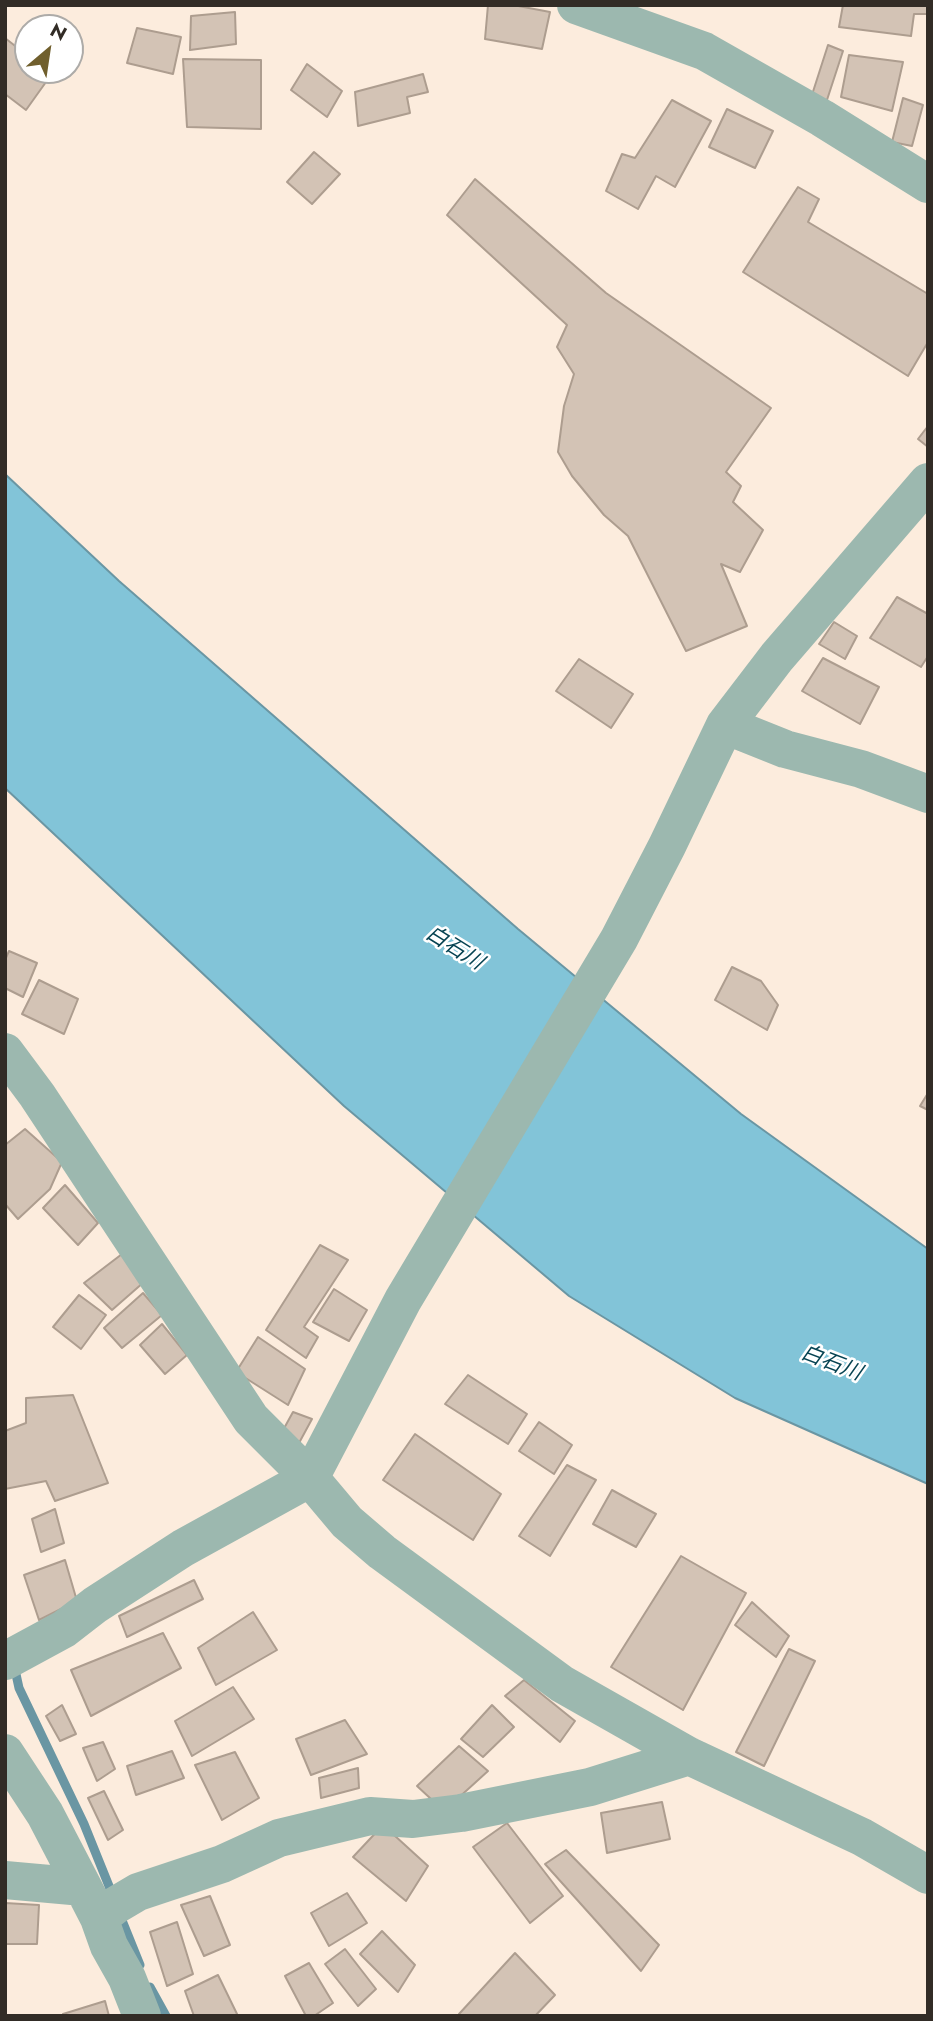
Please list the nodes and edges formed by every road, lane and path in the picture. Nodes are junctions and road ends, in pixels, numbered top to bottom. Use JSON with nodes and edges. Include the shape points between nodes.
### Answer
{"nodes":[{"id":1,"x":576,"y":5,"type":"edge"},
{"id":2,"x":928,"y":184,"type":"edge"},
{"id":3,"x":928,"y":482,"type":"edge"},
{"id":4,"x":725,"y":725,"type":"junction"},
{"id":5,"x":928,"y":794,"type":"edge"},
{"id":6,"x":5,"y":1052,"type":"edge"},
{"id":7,"x":310,"y":1478,"type":"junction"},
{"id":8,"x":17,"y":1654,"type":"edge"},
{"id":9,"x":5,"y":1753,"type":"edge"},
{"id":10,"x":690,"y":1756,"type":"junction"},
{"id":11,"x":928,"y":1875,"type":"edge"},
{"id":12,"x":5,"y":1880,"type":"edge"},
{"id":13,"x":107,"y":1902,"type":"junction"},
{"id":14,"x":142,"y":2016,"type":"edge"}],
"edges":[{"from":1,"to":2,"type":"street","via":[[704,51]]},
{"from":3,"to":4,"type":"street","via":[[777,657]]},
{"from":4,"to":5,"type":"street"},
{"from":4,"to":7,"type":"street","via":[[619,939],[402,1300]]},
{"from":6,"to":7,"type":"street","via":[[251,1419]]},
{"from":7,"to":8,"type":"street","via":[[183,1548],[64,1629]]},
{"from":7,"to":10,"type":"street","via":[[347,1522],[382,1552],[562,1684]]},
{"from":9,"to":13,"type":"street"},
{"from":10,"to":11,"type":"street","via":[[862,1837]]},
{"from":10,"to":13,"type":"street","via":[[590,1787],[461,1813],[413,1819],[369,1816],[279,1838],[222,1864]]},
{"from":12,"to":13,"type":"street"},
{"from":13,"to":14,"type":"street","via":[[109,1946]]}]}
